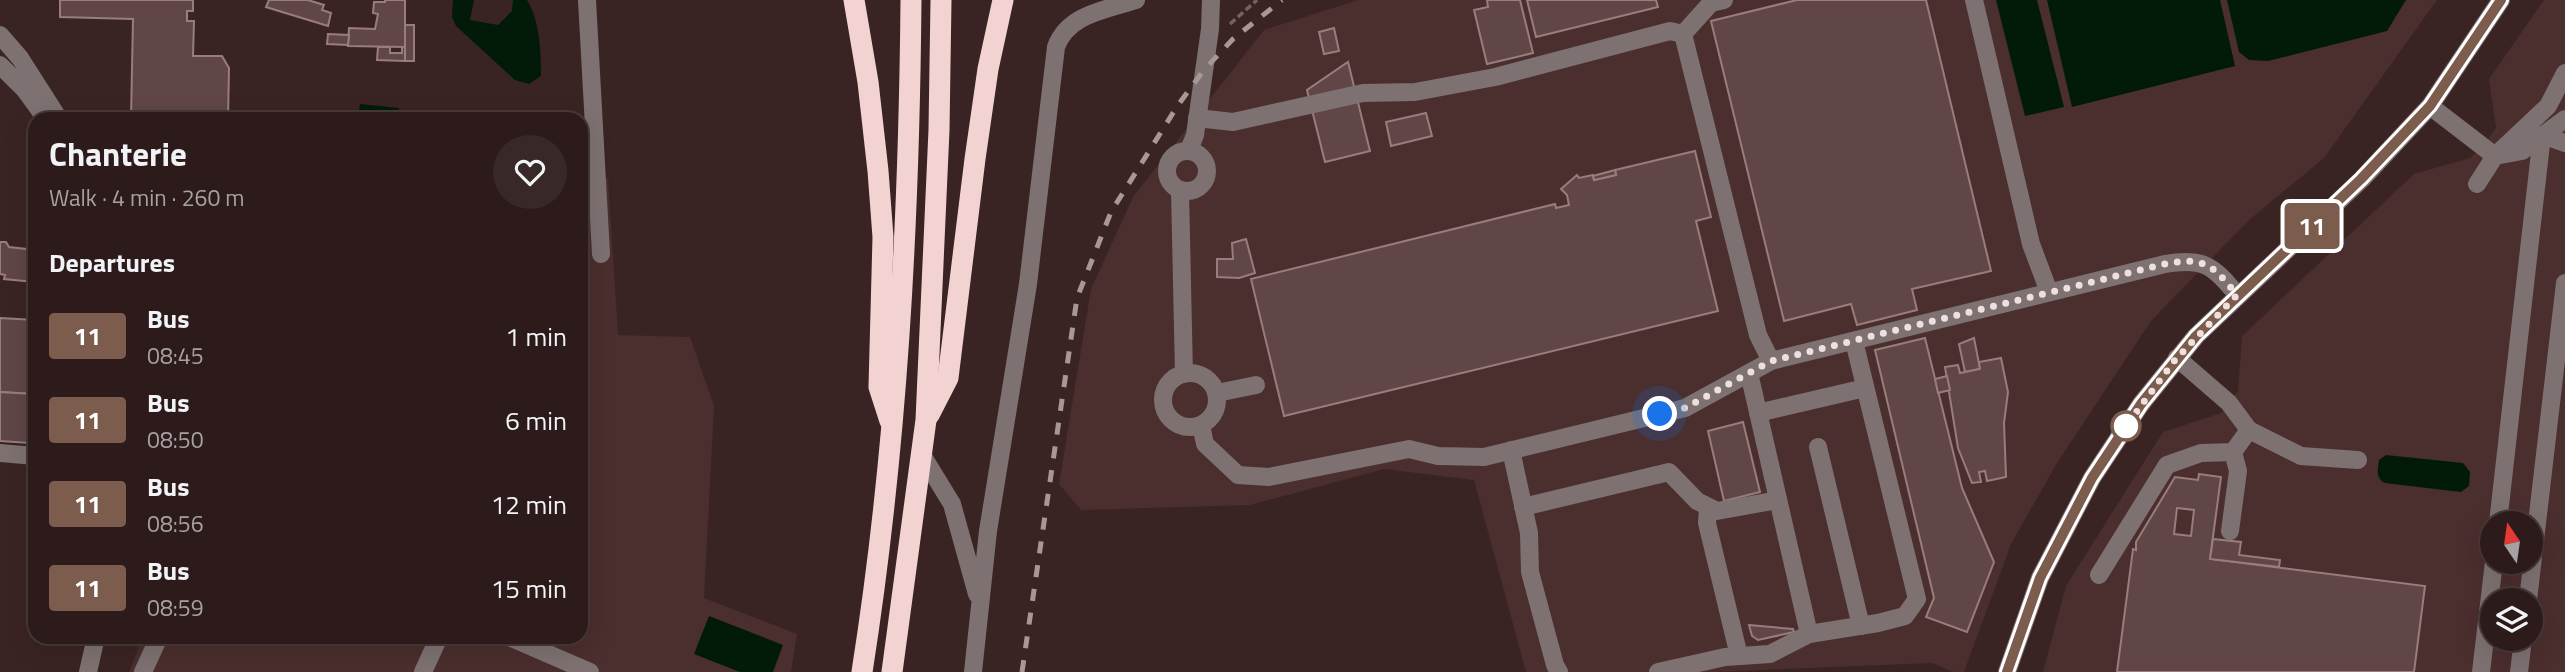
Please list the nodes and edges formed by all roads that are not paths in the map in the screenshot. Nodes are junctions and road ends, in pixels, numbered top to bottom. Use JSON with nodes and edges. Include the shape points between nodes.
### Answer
{"nodes":[{"id":1,"x":587,"y":0,"type":"edge"},
{"id":2,"x":854,"y":0,"type":"edge"},
{"id":3,"x":911,"y":0,"type":"edge"},
{"id":4,"x":941,"y":0,"type":"edge"},
{"id":5,"x":1003,"y":0,"type":"edge"},
{"id":6,"x":1136,"y":0,"type":"edge"},
{"id":7,"x":1212,"y":0,"type":"edge"},
{"id":8,"x":1724,"y":0,"type":"edge"},
{"id":9,"x":1974,"y":0,"type":"edge"},
{"id":10,"x":2501,"y":0,"type":"edge"},
{"id":11,"x":1683,"y":34,"type":"junction"},
{"id":12,"x":0,"y":35,"type":"edge"},
{"id":13,"x":0,"y":65,"type":"edge"},
{"id":14,"x":2565,"y":73,"type":"edge"},
{"id":15,"x":2430,"y":106,"type":"junction"},
{"id":16,"x":41,"y":112,"type":"edge"},
{"id":17,"x":55,"y":112,"type":"edge"},
{"id":18,"x":1197,"y":118,"type":"junction"},
{"id":19,"x":2565,"y":119,"type":"edge"},
{"id":20,"x":2542,"y":135,"type":"junction"},
{"id":21,"x":2565,"y":143,"type":"edge"},
{"id":22,"x":1189,"y":150,"type":"junction"},
{"id":23,"x":2496,"y":156,"type":"junction"},
{"id":24,"x":2477,"y":184,"type":"dead end"},
{"id":25,"x":1180,"y":190,"type":"junction"},
{"id":26,"x":601,"y":254,"type":"dead end"},
{"id":27,"x":2565,"y":283,"type":"edge"},
{"id":28,"x":2049,"y":292,"type":"junction"},
{"id":29,"x":2237,"y":295,"type":"junction"},
{"id":30,"x":1854,"y":341,"type":"junction"},
{"id":31,"x":2177,"y":358,"type":"junction"},
{"id":32,"x":1771,"y":361,"type":"junction"},
{"id":33,"x":1749,"y":373,"type":"junction"},
{"id":34,"x":1184,"y":374,"type":"junction"},
{"id":35,"x":1256,"y":385,"type":"dead end"},
{"id":36,"x":1865,"y":388,"type":"junction"},
{"id":37,"x":1217,"y":393,"type":"junction"},
{"id":38,"x":1758,"y":413,"type":"junction"},
{"id":39,"x":926,"y":420,"type":"junction"},
{"id":40,"x":1201,"y":425,"type":"junction"},
{"id":41,"x":2249,"y":430,"type":"junction"},
{"id":42,"x":893,"y":431,"type":"junction"},
{"id":43,"x":1818,"y":447,"type":"dead end"},
{"id":44,"x":1511,"y":450,"type":"junction"},
{"id":45,"x":2233,"y":452,"type":"junction"},
{"id":46,"x":0,"y":453,"type":"edge"},
{"id":47,"x":28,"y":455,"type":"edge"},
{"id":48,"x":922,"y":456,"type":"junction"},
{"id":49,"x":2358,"y":460,"type":"dead end"},
{"id":50,"x":1778,"y":500,"type":"junction"},
{"id":51,"x":1523,"y":507,"type":"junction"},
{"id":52,"x":1708,"y":507,"type":"junction"},
{"id":53,"x":2499,"y":511,"type":"edge"},
{"id":54,"x":2230,"y":531,"type":"dead end"},
{"id":55,"x":2493,"y":574,"type":"edge"},
{"id":56,"x":2099,"y":575,"type":"dead end"},
{"id":57,"x":2529,"y":588,"type":"edge"},
{"id":58,"x":979,"y":601,"type":"junction"},
{"id":59,"x":1861,"y":626,"type":"junction"},
{"id":60,"x":1809,"y":634,"type":"junction"},
{"id":61,"x":94,"y":644,"type":"edge"},
{"id":62,"x":156,"y":644,"type":"edge"},
{"id":63,"x":436,"y":644,"type":"edge"},
{"id":64,"x":525,"y":644,"type":"edge"},
{"id":65,"x":2522,"y":651,"type":"edge"},
{"id":66,"x":1739,"y":656,"type":"junction"},
{"id":67,"x":88,"y":672,"type":"edge"},
{"id":68,"x":143,"y":672,"type":"edge"},
{"id":69,"x":423,"y":672,"type":"edge"},
{"id":70,"x":590,"y":672,"type":"edge"},
{"id":71,"x":862,"y":672,"type":"edge"},
{"id":72,"x":892,"y":672,"type":"edge"},
{"id":73,"x":974,"y":672,"type":"edge"},
{"id":74,"x":1559,"y":672,"type":"edge"},
{"id":75,"x":1658,"y":672,"type":"edge"},
{"id":76,"x":2007,"y":672,"type":"edge"},
{"id":77,"x":2481,"y":672,"type":"edge"},
{"id":78,"x":2519,"y":672,"type":"edge"}],
"edges":[{"from":1,"to":26,"type":"street"},
{"from":2,"to":42,"type":"highway","via":[[869,82],[883,237],[879,387]]},
{"from":3,"to":42,"type":"highway","via":[[910,129]]},
{"from":4,"to":39,"type":"highway"},
{"from":5,"to":39,"type":"highway","via":[[988,69],[948,378]]},
{"from":6,"to":58,"type":"street","via":[[1076,20],[1064,30],[1056,47],[1030,271]]},
{"from":7,"to":18,"type":"street"},
{"from":8,"to":11,"type":"street","via":[[1711,3]]},
{"from":9,"to":28,"type":"street","via":[[2031,244]]},
{"from":10,"to":15,"type":"street"},
{"from":11,"to":18,"type":"street","via":[[1670,31],[1495,77],[1415,92],[1363,93],[1233,122]]},
{"from":11,"to":32,"type":"street","via":[[1758,335]]},
{"from":12,"to":17,"type":"street"},
{"from":13,"to":16,"type":"street"},
{"from":14,"to":23,"type":"street","via":[[2548,106]]},
{"from":15,"to":23,"type":"street"},
{"from":15,"to":29,"type":"street","via":[[2361,179]]},
{"from":18,"to":22,"type":"street"},
{"from":19,"to":20,"type":"street"},
{"from":20,"to":21,"type":"street"},
{"from":20,"to":23,"type":"street","via":[[2522,151]]},
{"from":20,"to":53,"type":"street"},
{"from":22,"to":25,"type":"street","via":[[1179,152],[1167,166],[1167,176]]},
{"from":22,"to":25,"type":"street","via":[[1204,161],[1205,179],[1199,187]]},
{"from":23,"to":24,"type":"street"},
{"from":25,"to":34,"type":"street"},
{"from":27,"to":57,"type":"street"},
{"from":28,"to":29,"type":"street","via":[[2190,260],[2218,272]]},
{"from":28,"to":30,"type":"street"},
{"from":29,"to":31,"type":"street"},
{"from":30,"to":32,"type":"street"},
{"from":30,"to":36,"type":"street"},
{"from":31,"to":41,"type":"street","via":[[2229,402]]},
{"from":31,"to":76,"type":"street","via":[[2092,478],[2040,578]]},
{"from":32,"to":33,"type":"street"},
{"from":33,"to":38,"type":"street"},
{"from":33,"to":44,"type":"street","via":[[1685,408]]},
{"from":34,"to":37,"type":"street","via":[[1198,374],[1210,381]]},
{"from":34,"to":40,"type":"street","via":[[1165,390],[1167,415],[1189,428]]},
{"from":35,"to":37,"type":"street"},
{"from":36,"to":38,"type":"street"},
{"from":36,"to":59,"type":"street","via":[[1917,599],[1905,616]]},
{"from":37,"to":40,"type":"street","via":[[1212,418]]},
{"from":38,"to":50,"type":"street"},
{"from":39,"to":48,"type":"highway"},
{"from":40,"to":44,"type":"street","via":[[1205,444],[1238,475],[1248,476],[1269,477],[1409,449],[1438,456],[1484,457]]},
{"from":41,"to":45,"type":"street"},
{"from":41,"to":49,"type":"street","via":[[2301,456]]},
{"from":42,"to":71,"type":"highway"},
{"from":43,"to":59,"type":"street"},
{"from":44,"to":51,"type":"street"},
{"from":45,"to":54,"type":"street","via":[[2238,471]]},
{"from":45,"to":56,"type":"street","via":[[2201,453],[2167,465]]},
{"from":46,"to":47,"type":"street"},
{"from":48,"to":58,"type":"street","via":[[952,504]]},
{"from":48,"to":72,"type":"highway"},
{"from":50,"to":52,"type":"street","via":[[1717,511]]},
{"from":50,"to":60,"type":"street"},
{"from":51,"to":52,"type":"street","via":[[1669,472]]},
{"from":51,"to":74,"type":"street","via":[[1530,572]]},
{"from":52,"to":66,"type":"street","via":[[1707,523]]},
{"from":55,"to":77,"type":"street"},
{"from":58,"to":73,"type":"street"},
{"from":59,"to":60,"type":"street"},
{"from":60,"to":66,"type":"street","via":[[1770,654]]},
{"from":61,"to":67,"type":"street"},
{"from":62,"to":68,"type":"street"},
{"from":63,"to":69,"type":"street"},
{"from":64,"to":70,"type":"street"},
{"from":65,"to":78,"type":"street"},
{"from":66,"to":75,"type":"street"}]}
